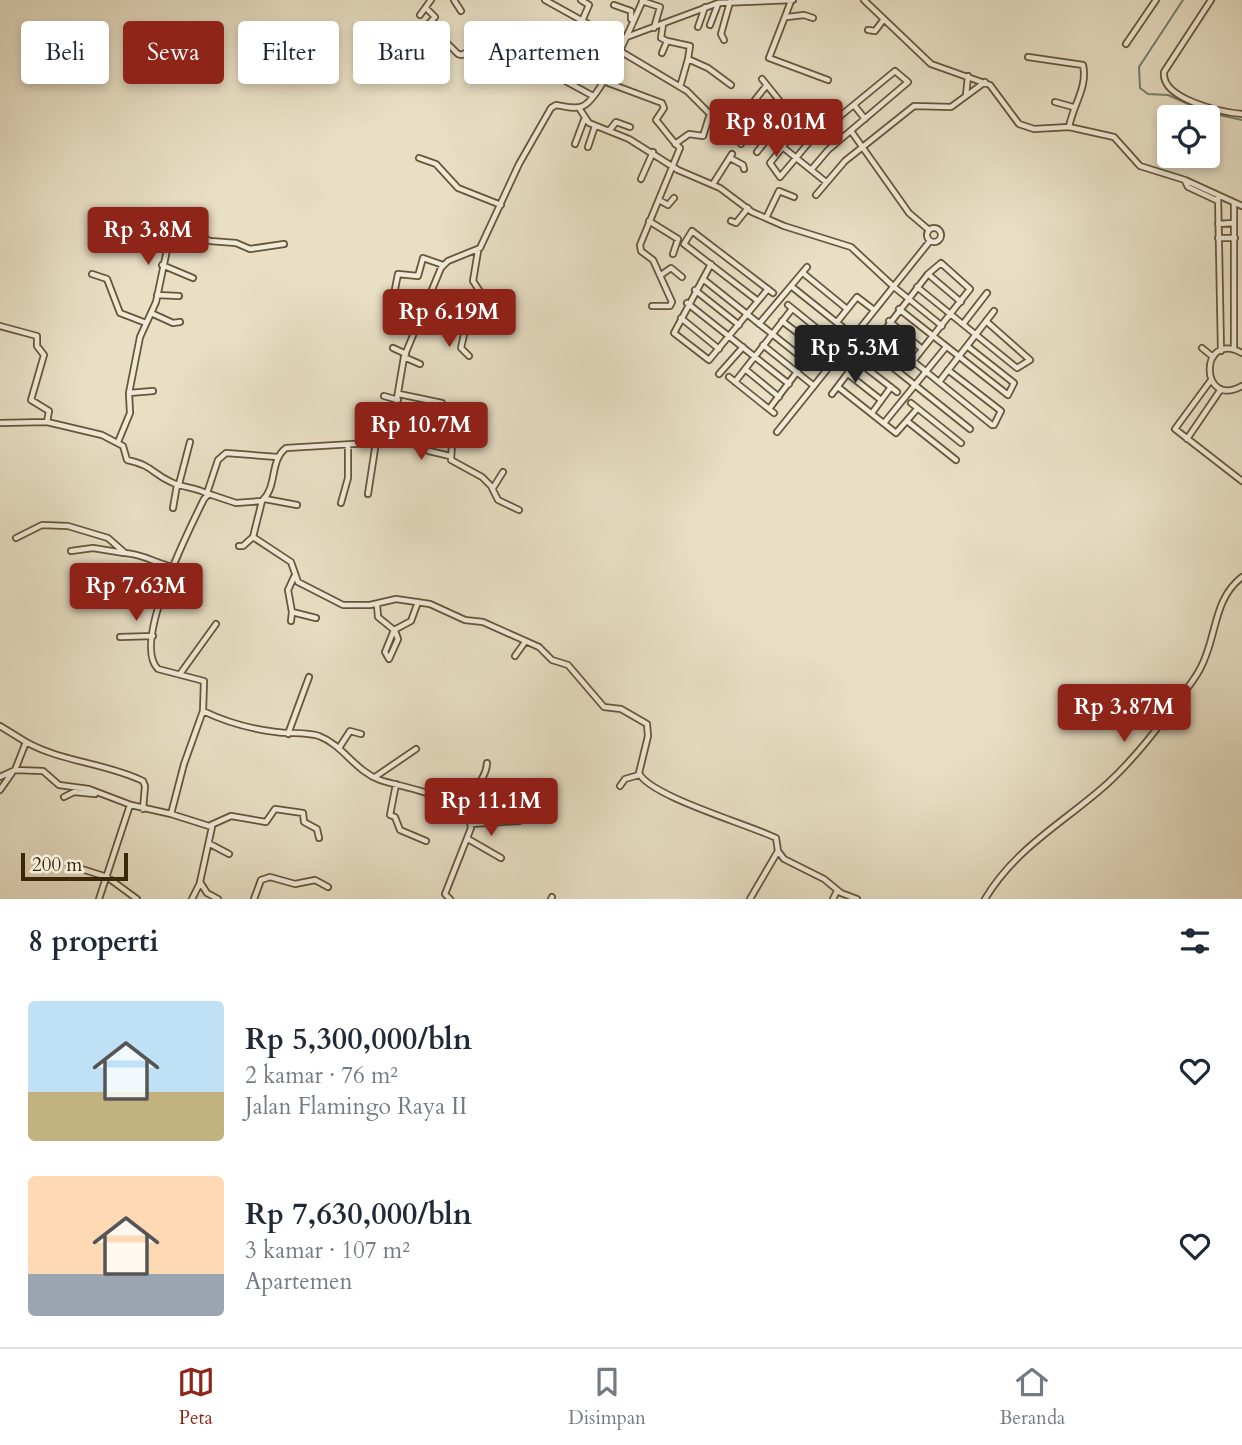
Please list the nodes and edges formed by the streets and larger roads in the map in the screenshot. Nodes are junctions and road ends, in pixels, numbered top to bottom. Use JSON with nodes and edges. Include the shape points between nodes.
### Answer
{"nodes":[{"id":1,"x":431,"y":0,"type":"edge"},
{"id":2,"x":454,"y":0,"type":"edge"},
{"id":3,"x":544,"y":0,"type":"edge"},
{"id":4,"x":643,"y":0,"type":"edge"},
{"id":5,"x":747,"y":0,"type":"edge"},
{"id":6,"x":864,"y":0,"type":"edge"},
{"id":7,"x":1156,"y":0,"type":"edge"},
{"id":8,"x":1211,"y":0,"type":"edge"},
{"id":9,"x":581,"y":1,"type":"edge"},
{"id":10,"x":730,"y":1,"type":"edge"},
{"id":11,"x":792,"y":1,"type":"edge"},
{"id":12,"x":718,"y":3,"type":"junction"},
{"id":13,"x":614,"y":5,"type":"dead end"},
{"id":14,"x":705,"y":6,"type":"junction"},
{"id":15,"x":426,"y":8,"type":"junction"},
{"id":16,"x":461,"y":10,"type":"dead end"},
{"id":17,"x":420,"y":15,"type":"dead end"},
{"id":18,"x":787,"y":16,"type":"junction"},
{"id":19,"x":813,"y":18,"type":"dead end"},
{"id":20,"x":884,"y":19,"type":"junction"},
{"id":21,"x":431,"y":21,"type":"edge"},
{"id":22,"x":582,"y":21,"type":"joint"},
{"id":23,"x":663,"y":23,"type":"junction"},
{"id":24,"x":710,"y":25,"type":"dead end"},
{"id":25,"x":630,"y":26,"type":"junction"},
{"id":26,"x":698,"y":27,"type":"dead end"},
{"id":27,"x":654,"y":28,"type":"junction"},
{"id":28,"x":868,"y":30,"type":"dead end"},
{"id":29,"x":624,"y":38,"type":"joint"},
{"id":30,"x":724,"y":40,"type":"dead end"},
{"id":31,"x":667,"y":41,"type":"junction"},
{"id":32,"x":1126,"y":44,"type":"dead end"},
{"id":33,"x":450,"y":46,"type":"edge"},
{"id":34,"x":624,"y":53,"type":"edge"},
{"id":35,"x":662,"y":53,"type":"dead end"},
{"id":36,"x":464,"y":54,"type":"edge"},
{"id":37,"x":1028,"y":57,"type":"dead end"},
{"id":38,"x":688,"y":59,"type":"junction"},
{"id":39,"x":968,"y":75,"type":"junction"},
{"id":40,"x":762,"y":79,"type":"dead end"},
{"id":41,"x":828,"y":80,"type":"dead end"},
{"id":42,"x":985,"y":82,"type":"junction"},
{"id":43,"x":572,"y":84,"type":"edge"},
{"id":44,"x":600,"y":84,"type":"edge"},
{"id":45,"x":613,"y":84,"type":"edge"},
{"id":46,"x":731,"y":85,"type":"dead end"},
{"id":47,"x":766,"y":86,"type":"junction"},
{"id":48,"x":680,"y":87,"type":"junction"},
{"id":49,"x":593,"y":96,"type":"junction"},
{"id":50,"x":966,"y":96,"type":"junction"},
{"id":51,"x":777,"y":99,"type":"junction"},
{"id":52,"x":1055,"y":102,"type":"dead end"},
{"id":53,"x":854,"y":105,"type":"junction"},
{"id":54,"x":1073,"y":107,"type":"junction"},
{"id":55,"x":579,"y":108,"type":"junction"},
{"id":56,"x":788,"y":113,"type":"junction"},
{"id":57,"x":1242,"y":114,"type":"edge"},
{"id":58,"x":743,"y":115,"type":"junction"},
{"id":59,"x":865,"y":119,"type":"junction"},
{"id":60,"x":584,"y":120,"type":"junction"},
{"id":61,"x":595,"y":126,"type":"junction"},
{"id":62,"x":756,"y":126,"type":"junction"},
{"id":63,"x":630,"y":127,"type":"dead end"},
{"id":64,"x":799,"y":127,"type":"junction"},
{"id":65,"x":1069,"y":127,"type":"junction"},
{"id":66,"x":825,"y":128,"type":"junction"},
{"id":67,"x":609,"y":131,"type":"junction"},
{"id":68,"x":850,"y":131,"type":"junction"},
{"id":69,"x":728,"y":134,"type":"dead end"},
{"id":70,"x":769,"y":136,"type":"junction"},
{"id":71,"x":811,"y":140,"type":"junction"},
{"id":72,"x":836,"y":142,"type":"junction"},
{"id":73,"x":575,"y":144,"type":"dead end"},
{"id":74,"x":675,"y":144,"type":"junction"},
{"id":75,"x":741,"y":144,"type":"dead end"},
{"id":76,"x":862,"y":146,"type":"junction"},
{"id":77,"x":588,"y":147,"type":"dead end"},
{"id":78,"x":783,"y":147,"type":"junction"},
{"id":79,"x":653,"y":152,"type":"junction"},
{"id":80,"x":757,"y":152,"type":"dead end"},
{"id":81,"x":419,"y":158,"type":"dead end"},
{"id":82,"x":797,"y":158,"type":"junction"},
{"id":83,"x":673,"y":167,"type":"junction"},
{"id":84,"x":744,"y":169,"type":"dead end"},
{"id":85,"x":811,"y":170,"type":"junction"},
{"id":86,"x":641,"y":179,"type":"dead end"},
{"id":87,"x":826,"y":182,"type":"junction"},
{"id":88,"x":713,"y":184,"type":"junction"},
{"id":89,"x":817,"y":195,"type":"dead end"},
{"id":90,"x":794,"y":197,"type":"dead end"},
{"id":91,"x":674,"y":198,"type":"dead end"},
{"id":92,"x":1218,"y":198,"type":"junction"},
{"id":93,"x":659,"y":200,"type":"junction"},
{"id":94,"x":1234,"y":202,"type":"junction"},
{"id":95,"x":501,"y":205,"type":"junction"},
{"id":96,"x":1242,"y":206,"type":"edge"},
{"id":97,"x":748,"y":208,"type":"junction"},
{"id":98,"x":766,"y":218,"type":"junction"},
{"id":99,"x":649,"y":221,"type":"junction"},
{"id":100,"x":731,"y":221,"type":"dead end"},
{"id":101,"x":1235,"y":223,"type":"junction"},
{"id":102,"x":1218,"y":224,"type":"junction"},
{"id":103,"x":929,"y":230,"type":"junction"},
{"id":104,"x":1218,"y":238,"type":"junction"},
{"id":105,"x":1235,"y":238,"type":"junction"},
{"id":106,"x":930,"y":242,"type":"junction"},
{"id":107,"x":284,"y":244,"type":"dead end"},
{"id":108,"x":478,"y":251,"type":"junction"},
{"id":109,"x":673,"y":254,"type":"dead end"},
{"id":110,"x":710,"y":264,"type":"junction"},
{"id":111,"x":162,"y":265,"type":"junction"},
{"id":112,"x":443,"y":265,"type":"junction"},
{"id":113,"x":807,"y":267,"type":"dead end"},
{"id":114,"x":803,"y":273,"type":"junction"},
{"id":115,"x":92,"y":274,"type":"dead end"},
{"id":116,"x":928,"y":274,"type":"junction"},
{"id":117,"x":661,"y":275,"type":"junction"},
{"id":118,"x":682,"y":277,"type":"dead end"},
{"id":119,"x":193,"y":278,"type":"dead end"},
{"id":120,"x":703,"y":279,"type":"junction"},
{"id":121,"x":791,"y":286,"type":"junction"},
{"id":122,"x":894,"y":287,"type":"junction"},
{"id":123,"x":917,"y":287,"type":"junction"},
{"id":124,"x":395,"y":289,"type":"dead end"},
{"id":125,"x":695,"y":290,"type":"junction"},
{"id":126,"x":433,"y":292,"type":"junction"},
{"id":127,"x":481,"y":293,"type":"dead end"},
{"id":128,"x":988,"y":293,"type":"dead end"},
{"id":129,"x":157,"y":295,"type":"junction"},
{"id":130,"x":179,"y":296,"type":"dead end"},
{"id":131,"x":450,"y":298,"type":"dead end"},
{"id":132,"x":908,"y":299,"type":"junction"},
{"id":133,"x":758,"y":301,"type":"junction"},
{"id":134,"x":961,"y":302,"type":"junction"},
{"id":135,"x":687,"y":303,"type":"junction"},
{"id":136,"x":652,"y":306,"type":"dead end"},
{"id":137,"x":847,"y":309,"type":"junction"},
{"id":138,"x":899,"y":309,"type":"junction"},
{"id":139,"x":874,"y":310,"type":"junction"},
{"id":140,"x":994,"y":311,"type":"dead end"},
{"id":141,"x":152,"y":313,"type":"junction"},
{"id":142,"x":748,"y":314,"type":"junction"},
{"id":143,"x":951,"y":314,"type":"junction"},
{"id":144,"x":423,"y":316,"type":"junction"},
{"id":145,"x":471,"y":318,"type":"dead end"},
{"id":146,"x":681,"y":318,"type":"junction"},
{"id":147,"x":782,"y":321,"type":"junction"},
{"id":148,"x":889,"y":321,"type":"junction"},
{"id":149,"x":986,"y":321,"type":"junction"},
{"id":150,"x":180,"y":322,"type":"dead end"},
{"id":151,"x":837,"y":322,"type":"junction"},
{"id":152,"x":146,"y":323,"type":"junction"},
{"id":153,"x":759,"y":324,"type":"junction"},
{"id":154,"x":963,"y":324,"type":"junction"},
{"id":155,"x":738,"y":325,"type":"junction"},
{"id":156,"x":0,"y":326,"type":"edge"},
{"id":157,"x":942,"y":326,"type":"junction"},
{"id":158,"x":465,"y":330,"type":"junction"},
{"id":159,"x":772,"y":334,"type":"junction"},
{"id":160,"x":976,"y":334,"type":"junction"},
{"id":161,"x":855,"y":336,"type":"junction"},
{"id":162,"x":932,"y":336,"type":"junction"},
{"id":163,"x":730,"y":337,"type":"junction"},
{"id":164,"x":763,"y":345,"type":"junction"},
{"id":165,"x":946,"y":346,"type":"junction"},
{"id":166,"x":967,"y":346,"type":"junction"},
{"id":167,"x":743,"y":347,"type":"junction"},
{"id":168,"x":393,"y":348,"type":"dead end"},
{"id":169,"x":816,"y":348,"type":"junction"},
{"id":170,"x":1202,"y":348,"type":"dead end"},
{"id":171,"x":719,"y":349,"type":"junction"},
{"id":172,"x":922,"y":349,"type":"junction"},
{"id":173,"x":1234,"y":349,"type":"junction"},
{"id":174,"x":1221,"y":351,"type":"junction"},
{"id":175,"x":1242,"y":353,"type":"edge"},
{"id":176,"x":405,"y":356,"type":"junction"},
{"id":177,"x":469,"y":356,"type":"dead end"},
{"id":178,"x":755,"y":357,"type":"junction"},
{"id":179,"x":852,"y":357,"type":"dead end"},
{"id":180,"x":958,"y":357,"type":"junction"},
{"id":181,"x":1213,"y":357,"type":"junction"},
{"id":182,"x":806,"y":361,"type":"junction"},
{"id":183,"x":858,"y":361,"type":"junction"},
{"id":184,"x":913,"y":361,"type":"junction"},
{"id":185,"x":420,"y":364,"type":"dead end"},
{"id":186,"x":745,"y":369,"type":"junction"},
{"id":187,"x":948,"y":370,"type":"junction"},
{"id":188,"x":797,"y":372,"type":"junction"},
{"id":189,"x":926,"y":372,"type":"junction"},
{"id":190,"x":719,"y":374,"type":"dead end"},
{"id":191,"x":848,"y":374,"type":"junction"},
{"id":192,"x":729,"y":377,"type":"dead end"},
{"id":193,"x":1211,"y":380,"type":"junction"},
{"id":194,"x":735,"y":382,"type":"junction"},
{"id":195,"x":939,"y":382,"type":"junction"},
{"id":196,"x":789,"y":384,"type":"junction"},
{"id":197,"x":915,"y":385,"type":"junction"},
{"id":198,"x":814,"y":386,"type":"junction"},
{"id":199,"x":1242,"y":386,"type":"edge"},
{"id":200,"x":838,"y":387,"type":"junction"},
{"id":201,"x":891,"y":387,"type":"junction"},
{"id":202,"x":1221,"y":389,"type":"junction"},
{"id":203,"x":153,"y":391,"type":"dead end"},
{"id":204,"x":897,"y":391,"type":"dead end"},
{"id":205,"x":130,"y":393,"type":"junction"},
{"id":206,"x":832,"y":394,"type":"dead end"},
{"id":207,"x":384,"y":396,"type":"dead end"},
{"id":208,"x":398,"y":397,"type":"junction"},
{"id":209,"x":779,"y":397,"type":"junction"},
{"id":210,"x":881,"y":400,"type":"junction"},
{"id":211,"x":911,"y":403,"type":"dead end"},
{"id":212,"x":769,"y":409,"type":"junction"},
{"id":213,"x":917,"y":409,"type":"junction"},
{"id":214,"x":872,"y":413,"type":"junction"},
{"id":215,"x":774,"y":414,"type":"dead end"},
{"id":216,"x":907,"y":421,"type":"junction"},
{"id":217,"x":0,"y":422,"type":"edge"},
{"id":218,"x":47,"y":422,"type":"junction"},
{"id":219,"x":884,"y":423,"type":"junction"},
{"id":220,"x":970,"y":429,"type":"dead end"},
{"id":221,"x":778,"y":432,"type":"dead end"},
{"id":222,"x":403,"y":439,"type":"dead end"},
{"id":223,"x":1187,"y":439,"type":"junction"},
{"id":224,"x":118,"y":442,"type":"junction"},
{"id":225,"x":190,"y":442,"type":"dead end"},
{"id":226,"x":376,"y":442,"type":"junction"},
{"id":227,"x":961,"y":443,"type":"dead end"},
{"id":228,"x":348,"y":445,"type":"junction"},
{"id":229,"x":450,"y":456,"type":"junction"},
{"id":230,"x":277,"y":457,"type":"junction"},
{"id":231,"x":956,"y":460,"type":"dead end"},
{"id":232,"x":503,"y":472,"type":"dead end"},
{"id":233,"x":1242,"y":481,"type":"edge"},
{"id":234,"x":178,"y":485,"type":"junction"},
{"id":235,"x":493,"y":488,"type":"junction"},
{"id":236,"x":208,"y":494,"type":"junction"},
{"id":237,"x":368,"y":494,"type":"dead end"},
{"id":238,"x":264,"y":500,"type":"junction"},
{"id":239,"x":341,"y":503,"type":"dead end"},
{"id":240,"x":297,"y":505,"type":"dead end"},
{"id":241,"x":173,"y":508,"type":"dead end"},
{"id":242,"x":519,"y":510,"type":"dead end"},
{"id":243,"x":253,"y":537,"type":"junction"},
{"id":244,"x":16,"y":538,"type":"dead end"},
{"id":245,"x":239,"y":546,"type":"dead end"},
{"id":246,"x":71,"y":551,"type":"dead end"},
{"id":247,"x":125,"y":554,"type":"junction"},
{"id":248,"x":173,"y":567,"type":"junction"},
{"id":249,"x":294,"y":577,"type":"junction"},
{"id":250,"x":1242,"y":577,"type":"edge"},
{"id":251,"x":418,"y":602,"type":"junction"},
{"id":252,"x":377,"y":605,"type":"junction"},
{"id":253,"x":292,"y":612,"type":"junction"},
{"id":254,"x":316,"y":618,"type":"dead end"},
{"id":255,"x":291,"y":621,"type":"dead end"},
{"id":256,"x":216,"y":624,"type":"dead end"},
{"id":257,"x":394,"y":631,"type":"junction"},
{"id":258,"x":153,"y":636,"type":"junction"},
{"id":259,"x":120,"y":637,"type":"dead end"},
{"id":260,"x":525,"y":642,"type":"junction"},
{"id":261,"x":515,"y":656,"type":"dead end"},
{"id":262,"x":180,"y":674,"type":"junction"},
{"id":263,"x":309,"y":677,"type":"dead end"},
{"id":264,"x":203,"y":711,"type":"junction"},
{"id":265,"x":0,"y":726,"type":"edge"},
{"id":266,"x":360,"y":733,"type":"dead end"},
{"id":267,"x":288,"y":734,"type":"junction"},
{"id":268,"x":26,"y":743,"type":"junction"},
{"id":269,"x":339,"y":748,"type":"junction"},
{"id":270,"x":416,"y":748,"type":"dead end"},
{"id":271,"x":487,"y":763,"type":"dead end"},
{"id":272,"x":13,"y":772,"type":"junction"},
{"id":273,"x":0,"y":775,"type":"edge"},
{"id":274,"x":639,"y":775,"type":"junction"},
{"id":275,"x":374,"y":778,"type":"junction"},
{"id":276,"x":396,"y":784,"type":"junction"},
{"id":277,"x":620,"y":786,"type":"dead end"},
{"id":278,"x":0,"y":790,"type":"edge"},
{"id":279,"x":99,"y":794,"type":"junction"},
{"id":280,"x":64,"y":797,"type":"dead end"},
{"id":281,"x":131,"y":805,"type":"junction"},
{"id":282,"x":143,"y":809,"type":"junction"},
{"id":283,"x":459,"y":811,"type":"junction"},
{"id":284,"x":171,"y":814,"type":"junction"},
{"id":285,"x":519,"y":821,"type":"dead end"},
{"id":286,"x":471,"y":824,"type":"junction"},
{"id":287,"x":211,"y":825,"type":"junction"},
{"id":288,"x":319,"y":838,"type":"dead end"},
{"id":289,"x":468,"y":839,"type":"junction"},
{"id":290,"x":426,"y":841,"type":"dead end"},
{"id":291,"x":210,"y":844,"type":"junction"},
{"id":292,"x":778,"y":851,"type":"junction"},
{"id":293,"x":229,"y":854,"type":"dead end"},
{"id":294,"x":501,"y":858,"type":"dead end"},
{"id":295,"x":69,"y":865,"type":"dead end"},
{"id":296,"x":107,"y":877,"type":"junction"},
{"id":297,"x":200,"y":882,"type":"junction"},
{"id":298,"x":328,"y":887,"type":"dead end"},
{"id":299,"x":837,"y":891,"type":"junction"},
{"id":300,"x":99,"y":899,"type":"edge"},
{"id":301,"x":137,"y":899,"type":"edge"},
{"id":302,"x":192,"y":899,"type":"edge"},
{"id":303,"x":218,"y":899,"type":"edge"},
{"id":304,"x":254,"y":899,"type":"edge"},
{"id":305,"x":450,"y":899,"type":"edge"},
{"id":306,"x":750,"y":899,"type":"edge"},
{"id":307,"x":833,"y":899,"type":"edge"},
{"id":308,"x":857,"y":899,"type":"edge"},
{"id":309,"x":985,"y":899,"type":"edge"}],
"edges":[{"from":1,"to":15,"type":"street"},
{"from":2,"to":16,"type":"street"},
{"from":3,"to":22,"type":"street"},
{"from":4,"to":25,"type":"street"},
{"from":4,"to":27,"type":"street","via":[[660,7]]},
{"from":5,"to":10,"type":"street"},
{"from":5,"to":11,"type":"street"},
{"from":6,"to":20,"type":"street"},
{"from":7,"to":32,"type":"street"},
{"from":8,"to":57,"type":"street","via":[[1163,80],[1167,87],[1201,105]]},
{"from":9,"to":22,"type":"street","via":[[589,5]]},
{"from":10,"to":12,"type":"street"},
{"from":10,"to":30,"type":"street","via":[[720,34]]},
{"from":11,"to":18,"type":"street"},
{"from":12,"to":14,"type":"street"},
{"from":12,"to":24,"type":"street"},
{"from":13,"to":25,"type":"street","via":[[631,11]]},
{"from":14,"to":23,"type":"street"},
{"from":14,"to":26,"type":"street"},
{"from":15,"to":17,"type":"street"},
{"from":15,"to":21,"type":"street","via":[[435,17]]},
{"from":18,"to":19,"type":"street"},
{"from":18,"to":41,"type":"street","via":[[769,58]]},
{"from":20,"to":28,"type":"street","via":[[875,31]]},
{"from":20,"to":39,"type":"street","via":[[931,64]]},
{"from":23,"to":27,"type":"street"},
{"from":23,"to":31,"type":"street","via":[[661,37]]},
{"from":25,"to":29,"type":"street"},
{"from":27,"to":29,"type":"street"},
{"from":31,"to":35,"type":"street"},
{"from":31,"to":38,"type":"street","via":[[690,46]]},
{"from":33,"to":36,"type":"street"},
{"from":34,"to":48,"type":"street"},
{"from":37,"to":54,"type":"street","via":[[1083,65],[1085,81]]},
{"from":38,"to":46,"type":"street"},
{"from":38,"to":48,"type":"street"},
{"from":39,"to":42,"type":"street"},
{"from":39,"to":50,"type":"street"},
{"from":40,"to":47,"type":"street"},
{"from":42,"to":50,"type":"street"},
{"from":42,"to":65,"type":"street","via":[[1024,126]]},
{"from":43,"to":49,"type":"street"},
{"from":44,"to":49,"type":"street"},
{"from":45,"to":74,"type":"street","via":[[662,103],[664,108],[656,120]]},
{"from":47,"to":51,"type":"street"},
{"from":47,"to":58,"type":"street"},
{"from":48,"to":74,"type":"street","via":[[711,116],[703,136],[689,134]]},
{"from":49,"to":55,"type":"street"},
{"from":50,"to":76,"type":"street","via":[[948,108],[914,106]]},
{"from":51,"to":56,"type":"street"},
{"from":51,"to":62,"type":"street"},
{"from":52,"to":54,"type":"street"},
{"from":53,"to":59,"type":"street"},
{"from":53,"to":59,"type":"street","via":[[895,71],[908,82]]},
{"from":53,"to":66,"type":"street"},
{"from":54,"to":65,"type":"street"},
{"from":55,"to":60,"type":"street"},
{"from":55,"to":95,"type":"street","via":[[552,106]]},
{"from":56,"to":64,"type":"street"},
{"from":56,"to":70,"type":"street"},
{"from":58,"to":62,"type":"street"},
{"from":58,"to":69,"type":"street"},
{"from":59,"to":68,"type":"street"},
{"from":60,"to":61,"type":"street"},
{"from":60,"to":73,"type":"street"},
{"from":61,"to":67,"type":"street"},
{"from":61,"to":77,"type":"street"},
{"from":62,"to":70,"type":"street"},
{"from":62,"to":75,"type":"street"},
{"from":63,"to":67,"type":"street","via":[[616,122]]},
{"from":64,"to":71,"type":"street"},
{"from":64,"to":78,"type":"street"},
{"from":65,"to":92,"type":"street","via":[[1118,139],[1143,167],[1185,180],[1188,187]]},
{"from":66,"to":71,"type":"street"},
{"from":66,"to":72,"type":"street"},
{"from":67,"to":79,"type":"street"},
{"from":68,"to":72,"type":"street"},
{"from":68,"to":76,"type":"street"},
{"from":70,"to":78,"type":"street"},
{"from":70,"to":80,"type":"street"},
{"from":71,"to":82,"type":"street"},
{"from":72,"to":85,"type":"street"},
{"from":74,"to":83,"type":"street","via":[[680,150]]},
{"from":76,"to":87,"type":"street"},
{"from":76,"to":103,"type":"street","via":[[909,213]]},
{"from":78,"to":82,"type":"street"},
{"from":78,"to":82,"type":"street","via":[[770,163],[779,176]]},
{"from":79,"to":83,"type":"street"},
{"from":79,"to":86,"type":"street"},
{"from":81,"to":95,"type":"street","via":[[436,164],[466,192]]},
{"from":82,"to":85,"type":"street"},
{"from":83,"to":88,"type":"street"},
{"from":83,"to":93,"type":"street"},
{"from":84,"to":88,"type":"street","via":[[731,156]]},
{"from":85,"to":87,"type":"street"},
{"from":87,"to":89,"type":"street"},
{"from":88,"to":97,"type":"street"},
{"from":90,"to":98,"type":"street","via":[[779,191]]},
{"from":91,"to":93,"type":"street","via":[[668,205]]},
{"from":92,"to":94,"type":"street"},
{"from":92,"to":102,"type":"street"},
{"from":93,"to":99,"type":"street"},
{"from":94,"to":96,"type":"street"},
{"from":94,"to":101,"type":"street"},
{"from":95,"to":108,"type":"street"},
{"from":97,"to":98,"type":"street"},
{"from":97,"to":100,"type":"street","via":[[736,223]]},
{"from":98,"to":122,"type":"street","via":[[851,247]]},
{"from":99,"to":109,"type":"street","via":[[678,239]]},
{"from":99,"to":117,"type":"street","via":[[640,248]]},
{"from":101,"to":102,"type":"street"},
{"from":101,"to":105,"type":"street"},
{"from":102,"to":104,"type":"street"},
{"from":103,"to":106,"type":"street"},
{"from":103,"to":106,"type":"street","via":[[936,228],[941,233],[939,240]]},
{"from":104,"to":105,"type":"street"},
{"from":104,"to":174,"type":"street"},
{"from":105,"to":173,"type":"street"},
{"from":106,"to":122,"type":"street"},
{"from":107,"to":111,"type":"street","via":[[250,249],[210,241],[173,225]]},
{"from":108,"to":112,"type":"street"},
{"from":108,"to":127,"type":"street","via":[[473,281]]},
{"from":110,"to":120,"type":"street"},
{"from":110,"to":133,"type":"street"},
{"from":110,"to":133,"type":"street","via":[[684,244],[694,231],[770,291]]},
{"from":111,"to":119,"type":"street"},
{"from":111,"to":129,"type":"street"},
{"from":112,"to":124,"type":"street","via":[[423,258],[418,276],[399,273]]},
{"from":112,"to":126,"type":"street"},
{"from":113,"to":114,"type":"street"},
{"from":114,"to":121,"type":"street"},
{"from":114,"to":137,"type":"street"},
{"from":115,"to":152,"type":"street","via":[[107,279],[120,313]]},
{"from":116,"to":123,"type":"street"},
{"from":116,"to":134,"type":"street"},
{"from":116,"to":134,"type":"street","via":[[939,262],[970,288]]},
{"from":117,"to":118,"type":"street","via":[[671,268]]},
{"from":117,"to":136,"type":"street","via":[[673,305]]},
{"from":120,"to":125,"type":"street"},
{"from":120,"to":142,"type":"street"},
{"from":121,"to":151,"type":"street"},
{"from":121,"to":153,"type":"street"},
{"from":122,"to":132,"type":"street"},
{"from":122,"to":139,"type":"street"},
{"from":123,"to":132,"type":"street"},
{"from":123,"to":143,"type":"street"},
{"from":125,"to":135,"type":"street"},
{"from":125,"to":155,"type":"street"},
{"from":126,"to":131,"type":"street"},
{"from":126,"to":144,"type":"street"},
{"from":128,"to":154,"type":"street"},
{"from":129,"to":130,"type":"street"},
{"from":129,"to":141,"type":"street"},
{"from":132,"to":138,"type":"street"},
{"from":132,"to":157,"type":"street"},
{"from":133,"to":142,"type":"street"},
{"from":134,"to":143,"type":"street"},
{"from":135,"to":146,"type":"street"},
{"from":135,"to":163,"type":"street"},
{"from":137,"to":139,"type":"street","via":[[857,297]]},
{"from":137,"to":151,"type":"street"},
{"from":138,"to":148,"type":"street"},
{"from":138,"to":162,"type":"street"},
{"from":139,"to":161,"type":"street"},
{"from":140,"to":149,"type":"street"},
{"from":141,"to":150,"type":"street"},
{"from":141,"to":152,"type":"street"},
{"from":142,"to":153,"type":"street"},
{"from":142,"to":155,"type":"street"},
{"from":143,"to":154,"type":"street"},
{"from":143,"to":157,"type":"street"},
{"from":144,"to":158,"type":"street"},
{"from":144,"to":176,"type":"street"},
{"from":145,"to":158,"type":"street"},
{"from":146,"to":171,"type":"street"},
{"from":146,"to":171,"type":"street","via":[[674,333],[709,361]]},
{"from":147,"to":159,"type":"street"},
{"from":147,"to":169,"type":"street"},
{"from":147,"to":169,"type":"street","via":[[790,307],[827,337]]},
{"from":148,"to":172,"type":"street"},
{"from":148,"to":184,"type":"street","via":[[881,335]]},
{"from":149,"to":160,"type":"street"},
{"from":149,"to":160,"type":"street","via":[[1029,358],[1025,364],[1017,368]]},
{"from":151,"to":161,"type":"street"},
{"from":152,"to":205,"type":"street"},
{"from":153,"to":159,"type":"street"},
{"from":154,"to":160,"type":"street"},
{"from":155,"to":163,"type":"street"},
{"from":156,"to":218,"type":"street","via":[[37,336],[44,355],[31,400],[49,411]]},
{"from":157,"to":162,"type":"street"},
{"from":158,"to":177,"type":"street","via":[[461,348]]},
{"from":159,"to":164,"type":"street"},
{"from":159,"to":182,"type":"street"},
{"from":160,"to":166,"type":"street"},
{"from":161,"to":197,"type":"street"},
{"from":161,"to":198,"type":"street"},
{"from":162,"to":165,"type":"street"},
{"from":162,"to":172,"type":"street"},
{"from":163,"to":167,"type":"street"},
{"from":163,"to":171,"type":"street"},
{"from":164,"to":178,"type":"street"},
{"from":164,"to":188,"type":"street"},
{"from":165,"to":180,"type":"street"},
{"from":165,"to":189,"type":"street"},
{"from":166,"to":180,"type":"street"},
{"from":166,"to":180,"type":"street","via":[[1014,383],[1008,395]]},
{"from":167,"to":178,"type":"street"},
{"from":167,"to":190,"type":"street"},
{"from":168,"to":176,"type":"street"},
{"from":169,"to":182,"type":"street"},
{"from":170,"to":181,"type":"street"},
{"from":172,"to":184,"type":"street"},
{"from":173,"to":174,"type":"street"},
{"from":173,"to":175,"type":"street"},
{"from":174,"to":181,"type":"street"},
{"from":176,"to":185,"type":"street"},
{"from":176,"to":208,"type":"street"},
{"from":178,"to":186,"type":"street"},
{"from":178,"to":196,"type":"street"},
{"from":179,"to":183,"type":"street"},
{"from":180,"to":187,"type":"street"},
{"from":181,"to":193,"type":"street"},
{"from":182,"to":188,"type":"street"},
{"from":183,"to":191,"type":"street"},
{"from":183,"to":201,"type":"street"},
{"from":184,"to":189,"type":"street"},
{"from":186,"to":194,"type":"street"},
{"from":186,"to":209,"type":"street"},
{"from":187,"to":195,"type":"street"},
{"from":187,"to":195,"type":"street","via":[[1001,411],[992,425]]},
{"from":188,"to":196,"type":"street"},
{"from":188,"to":198,"type":"street"},
{"from":189,"to":195,"type":"street"},
{"from":189,"to":197,"type":"street"},
{"from":191,"to":200,"type":"street"},
{"from":191,"to":210,"type":"street"},
{"from":192,"to":194,"type":"street"},
{"from":193,"to":202,"type":"street"},
{"from":193,"to":223,"type":"street","via":[[1175,428]]},
{"from":194,"to":212,"type":"street"},
{"from":196,"to":209,"type":"street"},
{"from":197,"to":219,"type":"street"},
{"from":197,"to":220,"type":"street"},
{"from":198,"to":221,"type":"street"},
{"from":199,"to":202,"type":"street"},
{"from":200,"to":206,"type":"street"},
{"from":200,"to":214,"type":"street"},
{"from":201,"to":204,"type":"street"},
{"from":201,"to":210,"type":"street"},
{"from":202,"to":223,"type":"street"},
{"from":203,"to":205,"type":"street"},
{"from":205,"to":224,"type":"street","via":[[130,414]]},
{"from":207,"to":208,"type":"street"},
{"from":208,"to":226,"type":"street","via":[[391,428]]},
{"from":208,"to":229,"type":"street","via":[[442,403],[453,427]]},
{"from":209,"to":212,"type":"street"},
{"from":210,"to":214,"type":"street"},
{"from":211,"to":213,"type":"street"},
{"from":212,"to":215,"type":"street"},
{"from":213,"to":216,"type":"street"},
{"from":213,"to":227,"type":"street"},
{"from":214,"to":219,"type":"street"},
{"from":216,"to":219,"type":"street","via":[[897,433]]},
{"from":216,"to":231,"type":"street"},
{"from":217,"to":218,"type":"street"},
{"from":218,"to":224,"type":"street"},
{"from":222,"to":229,"type":"street"},
{"from":223,"to":233,"type":"street"},
{"from":224,"to":234,"type":"street","via":[[125,448],[127,460],[147,464]]},
{"from":225,"to":234,"type":"street"},
{"from":226,"to":228,"type":"street"},
{"from":226,"to":237,"type":"street"},
{"from":228,"to":230,"type":"street","via":[[292,446]]},
{"from":228,"to":239,"type":"street","via":[[348,478]]},
{"from":229,"to":235,"type":"street"},
{"from":230,"to":236,"type":"street","via":[[226,453],[218,460]]},
{"from":230,"to":238,"type":"street"},
{"from":232,"to":235,"type":"street"},
{"from":234,"to":236,"type":"street"},
{"from":234,"to":241,"type":"street"},
{"from":235,"to":242,"type":"street","via":[[498,500]]},
{"from":236,"to":238,"type":"street","via":[[236,503]]},
{"from":236,"to":248,"type":"street"},
{"from":238,"to":240,"type":"street"},
{"from":238,"to":243,"type":"street"},
{"from":243,"to":245,"type":"street"},
{"from":243,"to":249,"type":"street","via":[[293,564]]},
{"from":244,"to":247,"type":"street","via":[[42,525],[68,526],[108,538]]},
{"from":246,"to":247,"type":"street","via":[[93,548]]},
{"from":247,"to":248,"type":"street","via":[[140,554]]},
{"from":248,"to":258,"type":"street","via":[[159,602]]},
{"from":249,"to":252,"type":"street","via":[[343,605]]},
{"from":249,"to":253,"type":"street","via":[[288,590]]},
{"from":250,"to":309,"type":"street","via":[[1222,602],[1201,668],[1178,701],[1109,782],[1026,847]]},
{"from":251,"to":252,"type":"street","via":[[392,600]]},
{"from":251,"to":257,"type":"street","via":[[411,621]]},
{"from":251,"to":260,"type":"street","via":[[465,620],[483,621]]},
{"from":252,"to":257,"type":"street","via":[[378,617]]},
{"from":253,"to":254,"type":"street"},
{"from":253,"to":255,"type":"street"},
{"from":256,"to":262,"type":"street"},
{"from":257,"to":257,"type":"street","via":[[385,652],[389,659],[397,644]]},
{"from":258,"to":259,"type":"street"},
{"from":258,"to":262,"type":"street","via":[[153,664]]},
{"from":260,"to":261,"type":"street"},
{"from":260,"to":274,"type":"street","via":[[539,647],[552,660],[568,664],[604,707],[621,709],[645,721],[648,736]]},
{"from":262,"to":264,"type":"street","via":[[204,681]]},
{"from":263,"to":267,"type":"street"},
{"from":264,"to":267,"type":"street","via":[[251,728]]},
{"from":264,"to":284,"type":"street"},
{"from":265,"to":268,"type":"street"},
{"from":266,"to":269,"type":"street","via":[[350,731]]},
{"from":267,"to":269,"type":"street","via":[[316,735]]},
{"from":268,"to":272,"type":"street"},
{"from":268,"to":282,"type":"street","via":[[142,781]]},
{"from":269,"to":275,"type":"street"},
{"from":270,"to":275,"type":"street"},
{"from":271,"to":283,"type":"street","via":[[484,777]]},
{"from":272,"to":273,"type":"street"},
{"from":272,"to":278,"type":"street"},
{"from":272,"to":279,"type":"street","via":[[43,771],[59,785]]},
{"from":274,"to":277,"type":"street","via":[[625,779]]},
{"from":274,"to":292,"type":"street","via":[[680,800],[776,838]]},
{"from":275,"to":276,"type":"street"},
{"from":276,"to":283,"type":"street","via":[[432,793]]},
{"from":276,"to":290,"type":"street","via":[[389,813],[400,830]]},
{"from":279,"to":280,"type":"street","via":[[74,792]]},
{"from":279,"to":281,"type":"street"},
{"from":281,"to":282,"type":"street"},
{"from":281,"to":296,"type":"street"},
{"from":282,"to":284,"type":"street"},
{"from":283,"to":286,"type":"street"},
{"from":284,"to":287,"type":"street"},
{"from":285,"to":286,"type":"street"},
{"from":286,"to":289,"type":"street"},
{"from":287,"to":288,"type":"street","via":[[231,816],[266,822],[275,809],[303,813],[304,822],[317,829]]},
{"from":287,"to":291,"type":"street"},
{"from":289,"to":294,"type":"street"},
{"from":289,"to":305,"type":"street","via":[[445,894]]},
{"from":291,"to":293,"type":"street"},
{"from":291,"to":297,"type":"street"},
{"from":292,"to":299,"type":"street"},
{"from":292,"to":306,"type":"street"},
{"from":295,"to":296,"type":"street"},
{"from":296,"to":300,"type":"street"},
{"from":296,"to":301,"type":"street"},
{"from":297,"to":302,"type":"street"},
{"from":297,"to":303,"type":"street"},
{"from":298,"to":304,"type":"street","via":[[315,880],[295,884],[266,877]]},
{"from":299,"to":307,"type":"street"},
{"from":299,"to":308,"type":"street"}]}
